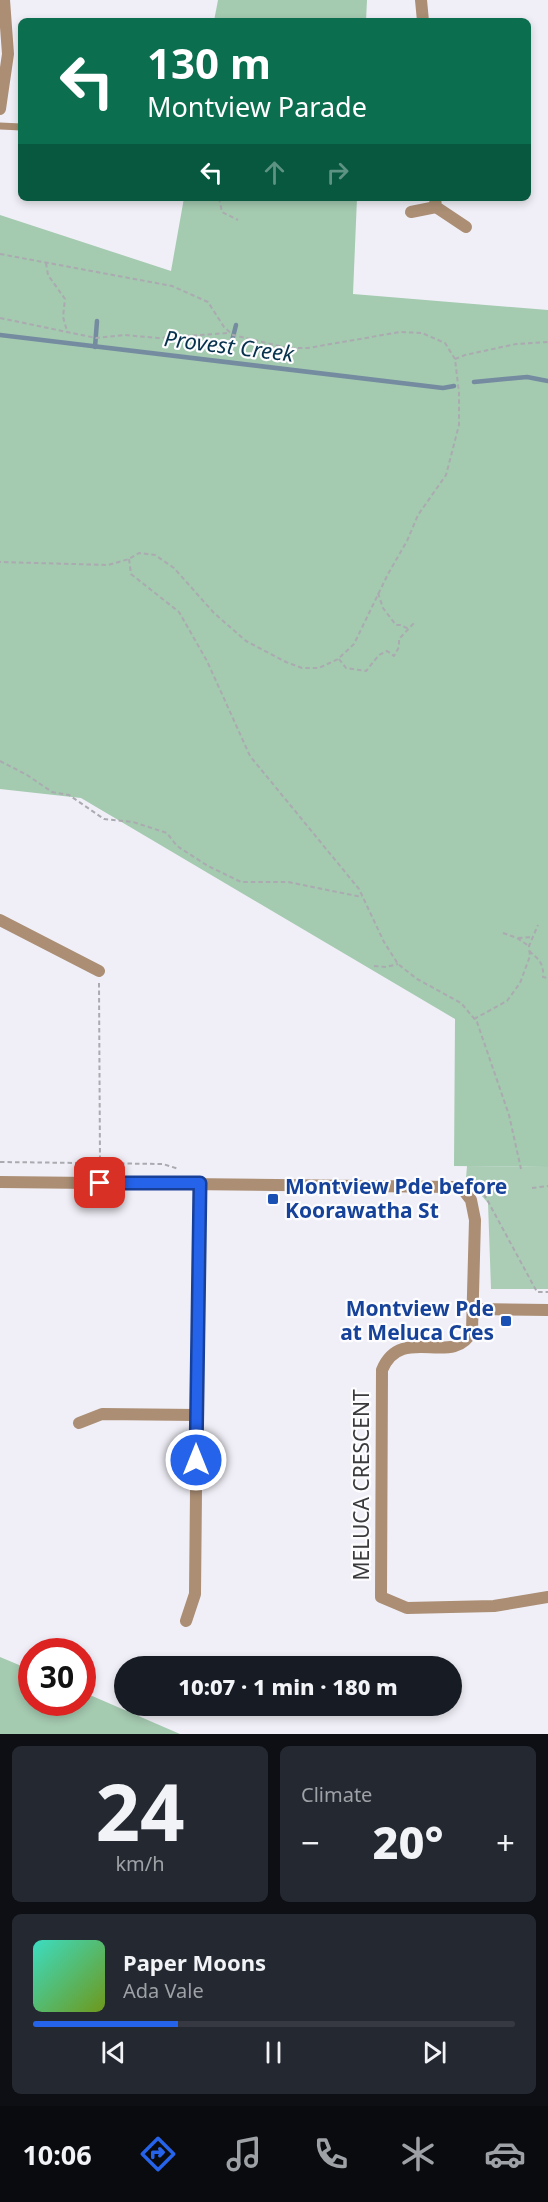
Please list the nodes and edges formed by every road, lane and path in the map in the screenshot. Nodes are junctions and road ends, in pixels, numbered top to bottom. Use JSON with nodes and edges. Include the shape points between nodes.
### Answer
{"nodes":[{"id":1,"x":4,"y":0,"type":"edge"},
{"id":2,"x":421,"y":0,"type":"edge"},
{"id":3,"x":423,"y":18,"type":"edge"},
{"id":4,"x":0,"y":109,"type":"edge"},
{"id":5,"x":0,"y":126,"type":"edge"},
{"id":6,"x":18,"y":127,"type":"edge"},
{"id":7,"x":220,"y":201,"type":"edge"},
{"id":8,"x":435,"y":202,"type":"edge"},
{"id":9,"x":411,"y":212,"type":"dead end"},
{"id":10,"x":238,"y":220,"type":"dead end"},
{"id":11,"x":466,"y":227,"type":"dead end"},
{"id":12,"x":0,"y":254,"type":"edge"},
{"id":13,"x":46,"y":262,"type":"junction"},
{"id":14,"x":0,"y":318,"type":"edge"},
{"id":15,"x":67,"y":331,"type":"junction"},
{"id":16,"x":229,"y":332,"type":"junction"},
{"id":17,"x":548,"y":342,"type":"edge"},
{"id":18,"x":455,"y":359,"type":"junction"},
{"id":19,"x":129,"y":559,"type":"junction"},
{"id":20,"x":0,"y":562,"type":"edge"},
{"id":21,"x":378,"y":593,"type":"junction"},
{"id":22,"x":414,"y":623,"type":"dead end"},
{"id":23,"x":409,"y":629,"type":"junction"},
{"id":24,"x":338,"y":658,"type":"junction"},
{"id":25,"x":0,"y":761,"type":"edge"},
{"id":26,"x":362,"y":897,"type":"junction"},
{"id":27,"x":0,"y":920,"type":"edge"},
{"id":28,"x":538,"y":925,"type":"dead end"},
{"id":29,"x":503,"y":933,"type":"dead end"},
{"id":30,"x":533,"y":937,"type":"junction"},
{"id":31,"x":517,"y":938,"type":"junction"},
{"id":32,"x":529,"y":946,"type":"junction"},
{"id":33,"x":530,"y":951,"type":"junction"},
{"id":34,"x":398,"y":964,"type":"junction"},
{"id":35,"x":374,"y":966,"type":"dead end"},
{"id":36,"x":99,"y":971,"type":"joint"},
{"id":37,"x":548,"y":978,"type":"edge"},
{"id":38,"x":474,"y":1019,"type":"junction"},
{"id":39,"x":0,"y":1162,"type":"edge"},
{"id":40,"x":100,"y":1163,"type":"junction"},
{"id":41,"x":521,"y":1168,"type":"dead end"},
{"id":42,"x":184,"y":1171,"type":"dead end"},
{"id":43,"x":0,"y":1182,"type":"edge"},
{"id":44,"x":200,"y":1183,"type":"junction"},
{"id":45,"x":548,"y":1186,"type":"edge"},
{"id":46,"x":532,"y":1188,"type":"dead end"},
{"id":47,"x":480,"y":1189,"type":"dead end"},
{"id":48,"x":548,"y":1292,"type":"edge"},
{"id":49,"x":473,"y":1309,"type":"junction"},
{"id":50,"x":548,"y":1310,"type":"edge"},
{"id":51,"x":197,"y":1415,"type":"junction"},
{"id":52,"x":79,"y":1423,"type":"dead end"},
{"id":53,"x":548,"y":1597,"type":"edge"},
{"id":54,"x":186,"y":1621,"type":"dead end"}],
"edges":[{"from":1,"to":4,"type":"street","via":[[8,54]]},
{"from":2,"to":3,"type":"street"},
{"from":5,"to":6,"type":"lane"},
{"from":7,"to":10,"type":"path","via":[[222,212]]},
{"from":8,"to":9,"type":"street"},
{"from":8,"to":11,"type":"street"},
{"from":12,"to":13,"type":"path"},
{"from":13,"to":15,"type":"path","via":[[48,275],[65,299],[63,317]]},
{"from":13,"to":16,"type":"path","via":[[172,286],[208,303]]},
{"from":14,"to":15,"type":"path"},
{"from":15,"to":16,"type":"path","via":[[96,338]]},
{"from":16,"to":18,"type":"path","via":[[287,348],[400,332],[422,333],[445,343]]},
{"from":17,"to":18,"type":"path","via":[[516,344]]},
{"from":18,"to":21,"type":"path","via":[[459,425],[446,475],[418,515]]},
{"from":19,"to":20,"type":"path","via":[[108,565]]},
{"from":19,"to":24,"type":"path","via":[[139,553],[155,555],[174,568],[214,613],[246,640],[286,662],[319,668]]},
{"from":19,"to":26,"type":"path","via":[[131,574],[179,612],[207,661],[250,756]]},
{"from":21,"to":23,"type":"path","via":[[396,625]]},
{"from":21,"to":24,"type":"path","via":[[354,644]]},
{"from":22,"to":23,"type":"path"},
{"from":23,"to":24,"type":"path","via":[[399,639],[394,656],[387,651],[379,655],[366,671],[346,668]]},
{"from":25,"to":26,"type":"path","via":[[52,792],[69,795],[104,819],[134,822],[167,833],[177,846],[241,882],[288,882]]},
{"from":26,"to":34,"type":"path"},
{"from":27,"to":36,"type":"street"},
{"from":28,"to":30,"type":"path"},
{"from":29,"to":31,"type":"path"},
{"from":30,"to":31,"type":"path"},
{"from":30,"to":32,"type":"path"},
{"from":31,"to":32,"type":"path"},
{"from":32,"to":33,"type":"path"},
{"from":33,"to":37,"type":"path","via":[[542,962],[543,977]]},
{"from":33,"to":38,"type":"path","via":[[520,983],[507,1001]]},
{"from":34,"to":35,"type":"path"},
{"from":34,"to":38,"type":"path","via":[[461,1003]]},
{"from":36,"to":40,"type":"path"},
{"from":38,"to":41,"type":"path","via":[[509,1115]]},
{"from":39,"to":40,"type":"path"},
{"from":40,"to":42,"type":"path","via":[[163,1164]]},
{"from":43,"to":44,"type":"street"},
{"from":44,"to":49,"type":"street","via":[[455,1187],[464,1191],[471,1200],[475,1221]]},
{"from":44,"to":51,"type":"street"},
{"from":45,"to":46,"type":"path"},
{"from":47,"to":48,"type":"path","via":[[537,1292]]},
{"from":49,"to":50,"type":"street"},
{"from":49,"to":53,"type":"street","name":"MELUCA CRESCENT","via":[[472,1331],[463,1344],[399,1349],[382,1370],[381,1597],[407,1608],[494,1606]]},
{"from":51,"to":52,"type":"street","via":[[102,1414]]},
{"from":51,"to":54,"type":"street","via":[[195,1594]]}]}
